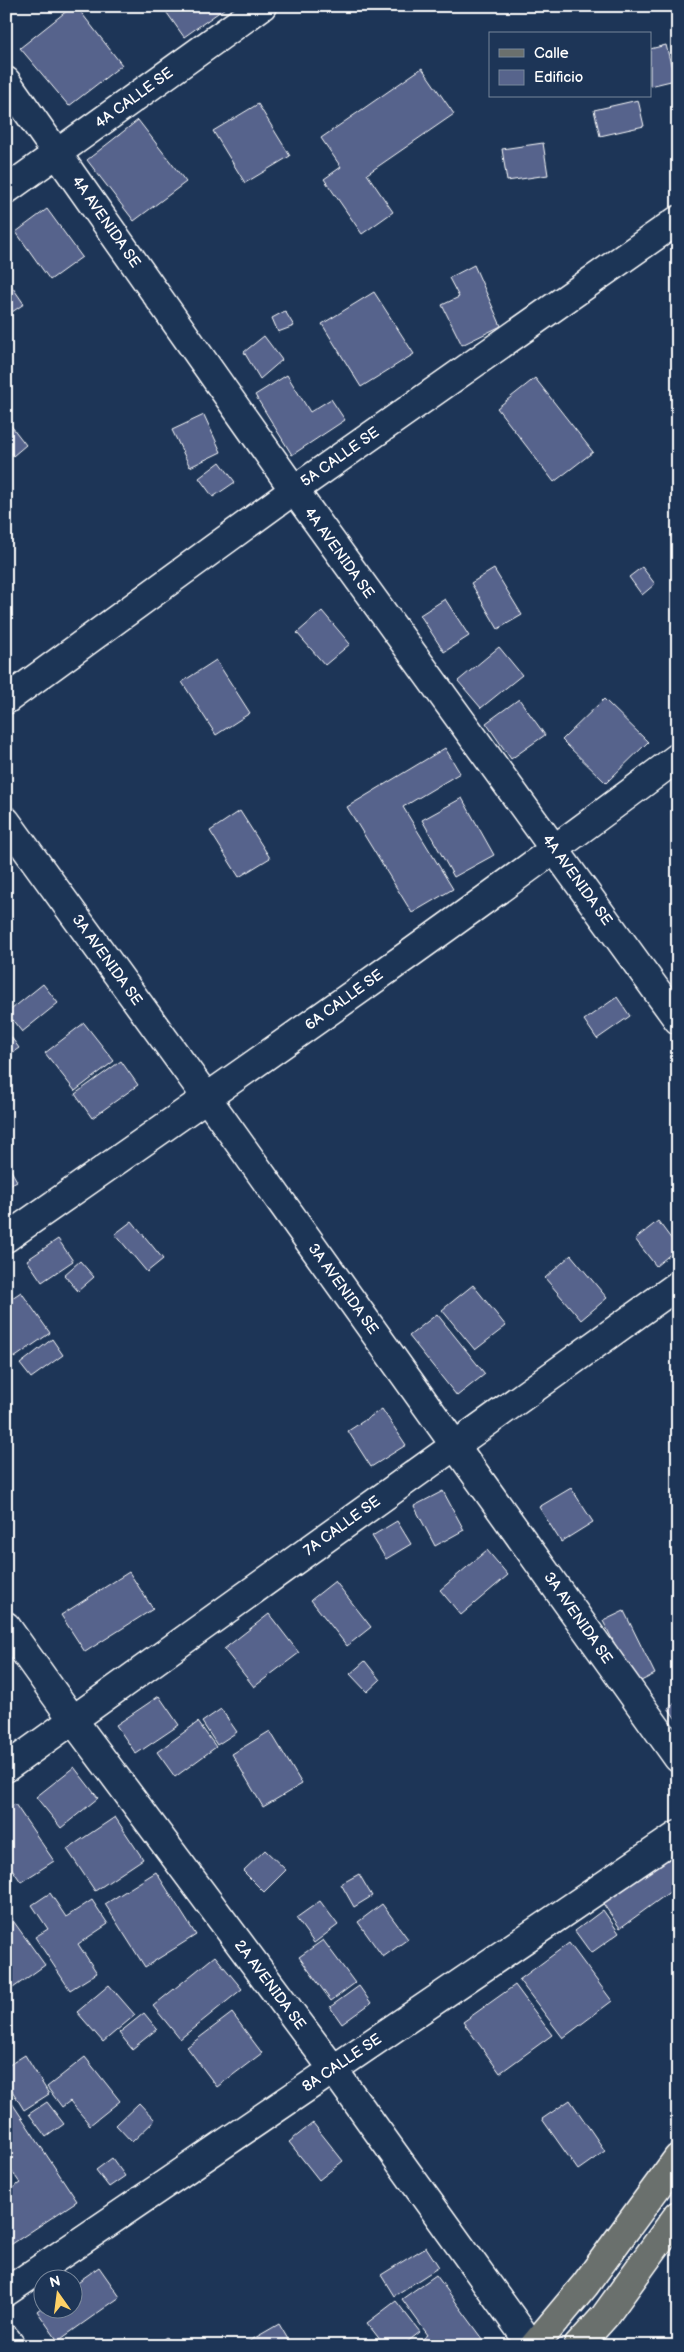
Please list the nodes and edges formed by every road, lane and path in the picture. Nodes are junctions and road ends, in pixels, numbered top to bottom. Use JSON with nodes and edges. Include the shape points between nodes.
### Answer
{"nodes":[{"id":1,"x":262,"y":6,"type":"edge"},
{"id":2,"x":6,"y":81,"type":"edge"},
{"id":3,"x":58,"y":154,"type":"junction"},
{"id":4,"x":6,"y":190,"type":"edge"},
{"id":5,"x":678,"y":220,"type":"edge"},
{"id":6,"x":294,"y":490,"type":"junction"},
{"id":7,"x":6,"y":700,"type":"edge"},
{"id":8,"x":678,"y":757,"type":"edge"},
{"id":9,"x":6,"y":821,"type":"edge"},
{"id":10,"x":555,"y":849,"type":"junction"},
{"id":11,"x":678,"y":1020,"type":"edge"},
{"id":12,"x":207,"y":1098,"type":"junction"},
{"id":13,"x":6,"y":1238,"type":"edge"},
{"id":14,"x":678,"y":1285,"type":"edge"},
{"id":15,"x":455,"y":1445,"type":"junction"},
{"id":16,"x":6,"y":1626,"type":"edge"},
{"id":17,"x":73,"y":1720,"type":"junction"},
{"id":18,"x":678,"y":1758,"type":"edge"},
{"id":19,"x":6,"y":1768,"type":"edge"},
{"id":20,"x":678,"y":1834,"type":"edge"},
{"id":21,"x":333,"y":2069,"type":"junction"},
{"id":22,"x":678,"y":2158,"type":"edge"},
{"id":23,"x":678,"y":2215,"type":"edge"},
{"id":24,"x":6,"y":2292,"type":"edge"},
{"id":25,"x":6,"y":2339,"type":"edge"},
{"id":26,"x":12,"y":2346,"type":"edge"},
{"id":27,"x":533,"y":2346,"type":"edge"},
{"id":28,"x":578,"y":2346,"type":"edge"}],
"edges":[{"from":1,"to":3,"type":"street","name":"4A CALLE SE"},
{"from":2,"to":3,"type":"street","name":"4A AVENIDA SE"},
{"from":3,"to":4,"type":"street","name":"4A CALLE SE"},
{"from":3,"to":6,"type":"street","name":"4A AVENIDA SE"},
{"from":5,"to":6,"type":"street","name":"5A CALLE SE"},
{"from":6,"to":7,"type":"street","name":"5A CALLE SE"},
{"from":6,"to":10,"type":"street","name":"4A AVENIDA SE"},
{"from":8,"to":10,"type":"street","name":"6A CALLE SE"},
{"from":9,"to":12,"type":"street","name":"3A AVENIDA SE"},
{"from":10,"to":11,"type":"street","name":"4A AVENIDA SE"},
{"from":10,"to":12,"type":"street","name":"6A CALLE SE"},
{"from":12,"to":13,"type":"street","name":"6A CALLE SE"},
{"from":12,"to":15,"type":"street","name":"3A AVENIDA SE"},
{"from":14,"to":15,"type":"street","name":"7A CALLE SE"},
{"from":15,"to":17,"type":"street","name":"7A CALLE SE"},
{"from":15,"to":18,"type":"street","name":"3A AVENIDA SE"},
{"from":16,"to":17,"type":"street","name":"2A AVENIDA SE"},
{"from":17,"to":19,"type":"street","name":"7A CALLE SE"},
{"from":17,"to":21,"type":"street","name":"2A AVENIDA SE"},
{"from":20,"to":21,"type":"street","name":"8A CALLE SE"},
{"from":21,"to":24,"type":"street","name":"8A CALLE SE"},
{"from":21,"to":27,"type":"street","name":"2A AVENIDA SE"},
{"from":22,"to":27,"type":"main road","via":[[585,2284]]},
{"from":23,"to":28,"type":"main road","via":[[605,2316]]},
{"from":25,"to":26,"type":"street"}]}
